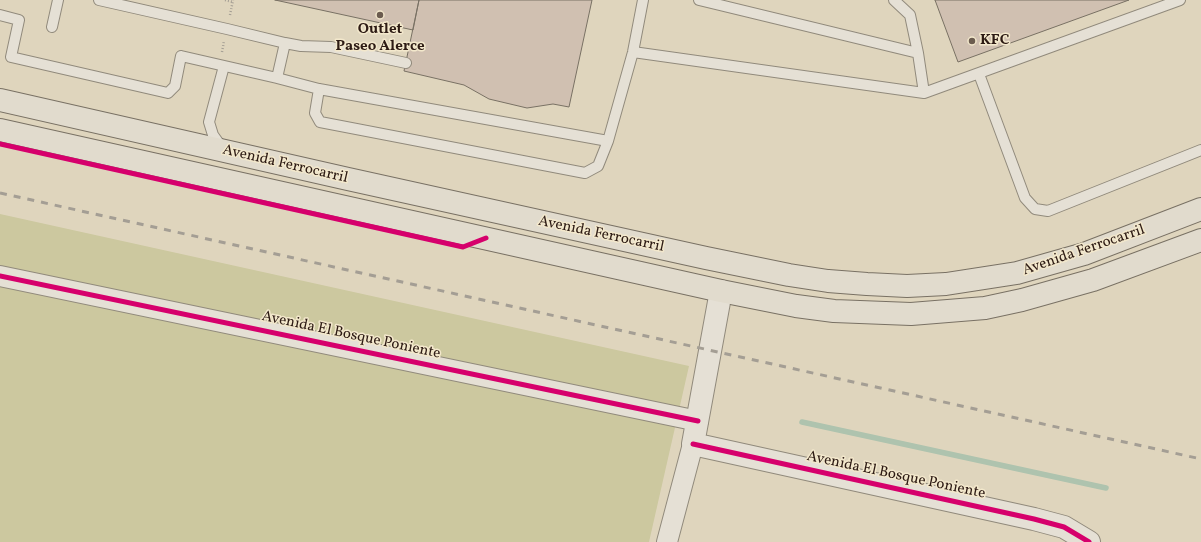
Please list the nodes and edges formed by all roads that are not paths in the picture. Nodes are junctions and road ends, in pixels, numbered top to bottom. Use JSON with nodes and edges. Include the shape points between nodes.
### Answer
{"nodes":[{"id":1,"x":58,"y":0,"type":"edge"},
{"id":2,"x":99,"y":0,"type":"edge"},
{"id":3,"x":643,"y":0,"type":"edge"},
{"id":4,"x":699,"y":0,"type":"edge"},
{"id":5,"x":894,"y":0,"type":"edge"},
{"id":6,"x":1180,"y":0,"type":"edge"},
{"id":7,"x":0,"y":15,"type":"edge"},
{"id":8,"x":52,"y":27,"type":"dead end"},
{"id":9,"x":285,"y":43,"type":"junction"},
{"id":10,"x":633,"y":52,"type":"junction"},
{"id":11,"x":918,"y":53,"type":"junction"},
{"id":12,"x":406,"y":63,"type":"dead end"},
{"id":13,"x":224,"y":66,"type":"junction"},
{"id":14,"x":979,"y":74,"type":"junction"},
{"id":15,"x":277,"y":78,"type":"junction"},
{"id":16,"x":319,"y":89,"type":"junction"},
{"id":17,"x":924,"y":93,"type":"junction"},
{"id":18,"x":0,"y":100,"type":"edge"},
{"id":19,"x":0,"y":130,"type":"edge"},
{"id":20,"x":608,"y":141,"type":"junction"},
{"id":21,"x":1201,"y":150,"type":"edge"},
{"id":22,"x":224,"y":151,"type":"junction"},
{"id":23,"x":1201,"y":209,"type":"edge"},
{"id":24,"x":1201,"y":240,"type":"edge"},
{"id":25,"x":0,"y":276,"type":"edge"},
{"id":26,"x":721,"y":291,"type":"junction"},
{"id":27,"x":698,"y":421,"type":"junction"},
{"id":28,"x":694,"y":444,"type":"junction"},
{"id":29,"x":667,"y":542,"type":"edge"},
{"id":30,"x":1089,"y":542,"type":"edge"}],
"edges":[{"from":1,"to":8,"type":"lane"},
{"from":2,"to":9,"type":"lane"},
{"from":3,"to":10,"type":"lane"},
{"from":4,"to":11,"type":"lane"},
{"from":5,"to":11,"type":"lane","via":[[910,15]]},
{"from":6,"to":14,"type":"lane"},
{"from":7,"to":13,"type":"lane","via":[[19,20],[11,57],[168,93],[174,86],[181,56]]},
{"from":9,"to":12,"type":"lane","via":[[331,48]]},
{"from":9,"to":15,"type":"lane"},
{"from":10,"to":17,"type":"lane"},
{"from":10,"to":20,"type":"lane"},
{"from":11,"to":17,"type":"lane"},
{"from":13,"to":15,"type":"lane"},
{"from":13,"to":22,"type":"lane","via":[[209,122],[213,135]]},
{"from":14,"to":17,"type":"lane"},
{"from":14,"to":21,"type":"lane","via":[[1024,198],[1035,209],[1048,211]]},
{"from":15,"to":16,"type":"lane"},
{"from":16,"to":20,"type":"lane"},
{"from":16,"to":20,"type":"lane","via":[[315,113],[320,122],[571,171],[585,173],[598,166]]},
{"from":18,"to":22,"type":"main road","name":"Avenida Ferrocarril"},
{"from":19,"to":26,"type":"main road","name":"Avenida Ferrocarril"},
{"from":22,"to":23,"type":"main road","name":"Avenida Ferrocarril","via":[[706,258],[789,275],[867,284],[946,284],[1017,273],[1084,254]]},
{"from":24,"to":26,"type":"main road","name":"Avenida Ferrocarril","via":[[1093,280],[1022,300],[950,312],[911,314],[834,310],[796,306]]},
{"from":25,"to":27,"type":"street","name":"Avenida El Bosque Poniente"},
{"from":26,"to":27,"type":"street"},
{"from":27,"to":28,"type":"street"},
{"from":28,"to":29,"type":"street"},
{"from":28,"to":30,"type":"street","name":"Avenida El Bosque Poniente","via":[[1034,518],[1064,527]]}]}
